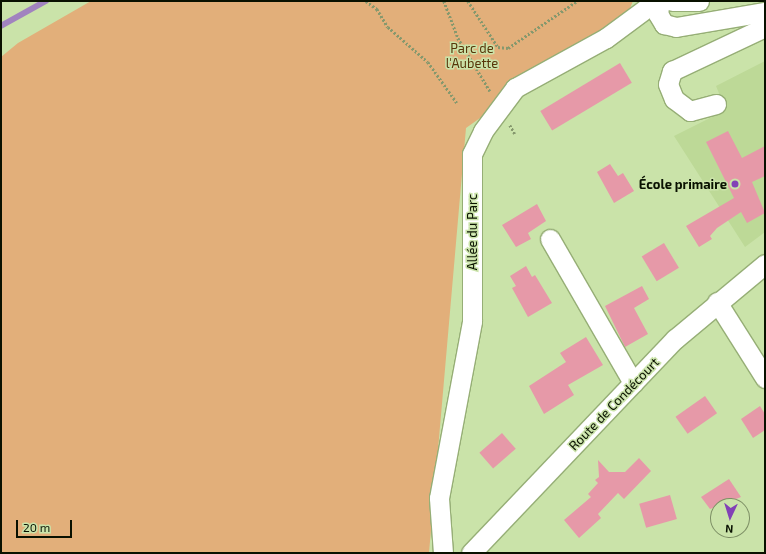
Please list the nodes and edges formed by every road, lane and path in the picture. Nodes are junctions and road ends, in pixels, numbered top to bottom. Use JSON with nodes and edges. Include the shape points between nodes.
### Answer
{"nodes":[{"id":1,"x":366,"y":1,"type":"edge"},
{"id":2,"x":444,"y":1,"type":"edge"},
{"id":3,"x":468,"y":1,"type":"edge"},
{"id":4,"x":577,"y":1,"type":"edge"},
{"id":5,"x":656,"y":1,"type":"edge"},
{"id":6,"x":660,"y":1,"type":"edge"},
{"id":7,"x":672,"y":1,"type":"edge"},
{"id":8,"x":699,"y":1,"type":"edge"},
{"id":9,"x":765,"y":12,"type":"edge"},
{"id":10,"x":765,"y":27,"type":"edge"},
{"id":11,"x":457,"y":103,"type":"dead end"},
{"id":12,"x":716,"y":104,"type":"dead end"},
{"id":13,"x":500,"y":108,"type":"junction"},
{"id":14,"x":515,"y":134,"type":"dead end"},
{"id":15,"x":550,"y":239,"type":"dead end"},
{"id":16,"x":765,"y":264,"type":"edge"},
{"id":17,"x":717,"y":302,"type":"junction"},
{"id":18,"x":765,"y":378,"type":"edge"},
{"id":19,"x":633,"y":383,"type":"junction"},
{"id":20,"x":443,"y":553,"type":"edge"},
{"id":21,"x":471,"y":553,"type":"edge"}],
"edges":[{"from":1,"to":11,"type":"path","via":[[377,9],[388,27],[428,62]]},
{"from":2,"to":13,"type":"path","via":[[458,38]]},
{"from":3,"to":4,"type":"path","via":[[498,47],[508,48]]},
{"from":5,"to":13,"type":"street","name":"Allée du Parc","via":[[606,38],[515,88]]},
{"from":6,"to":9,"type":"street","via":[[658,14],[664,24],[676,27]]},
{"from":7,"to":8,"type":"street"},
{"from":10,"to":12,"type":"street","via":[[672,71],[668,84],[674,99],[690,111]]},
{"from":13,"to":14,"type":"path"},
{"from":13,"to":20,"type":"street","name":"Allée du Parc","via":[[472,154],[472,321],[440,498]]},
{"from":15,"to":19,"type":"street"},
{"from":16,"to":17,"type":"street","name":"Route de Condécourt"},
{"from":17,"to":18,"type":"street"},
{"from":17,"to":19,"type":"street","name":"Route de Condécourt"},
{"from":19,"to":21,"type":"street","name":"Route de Condécourt"}]}
